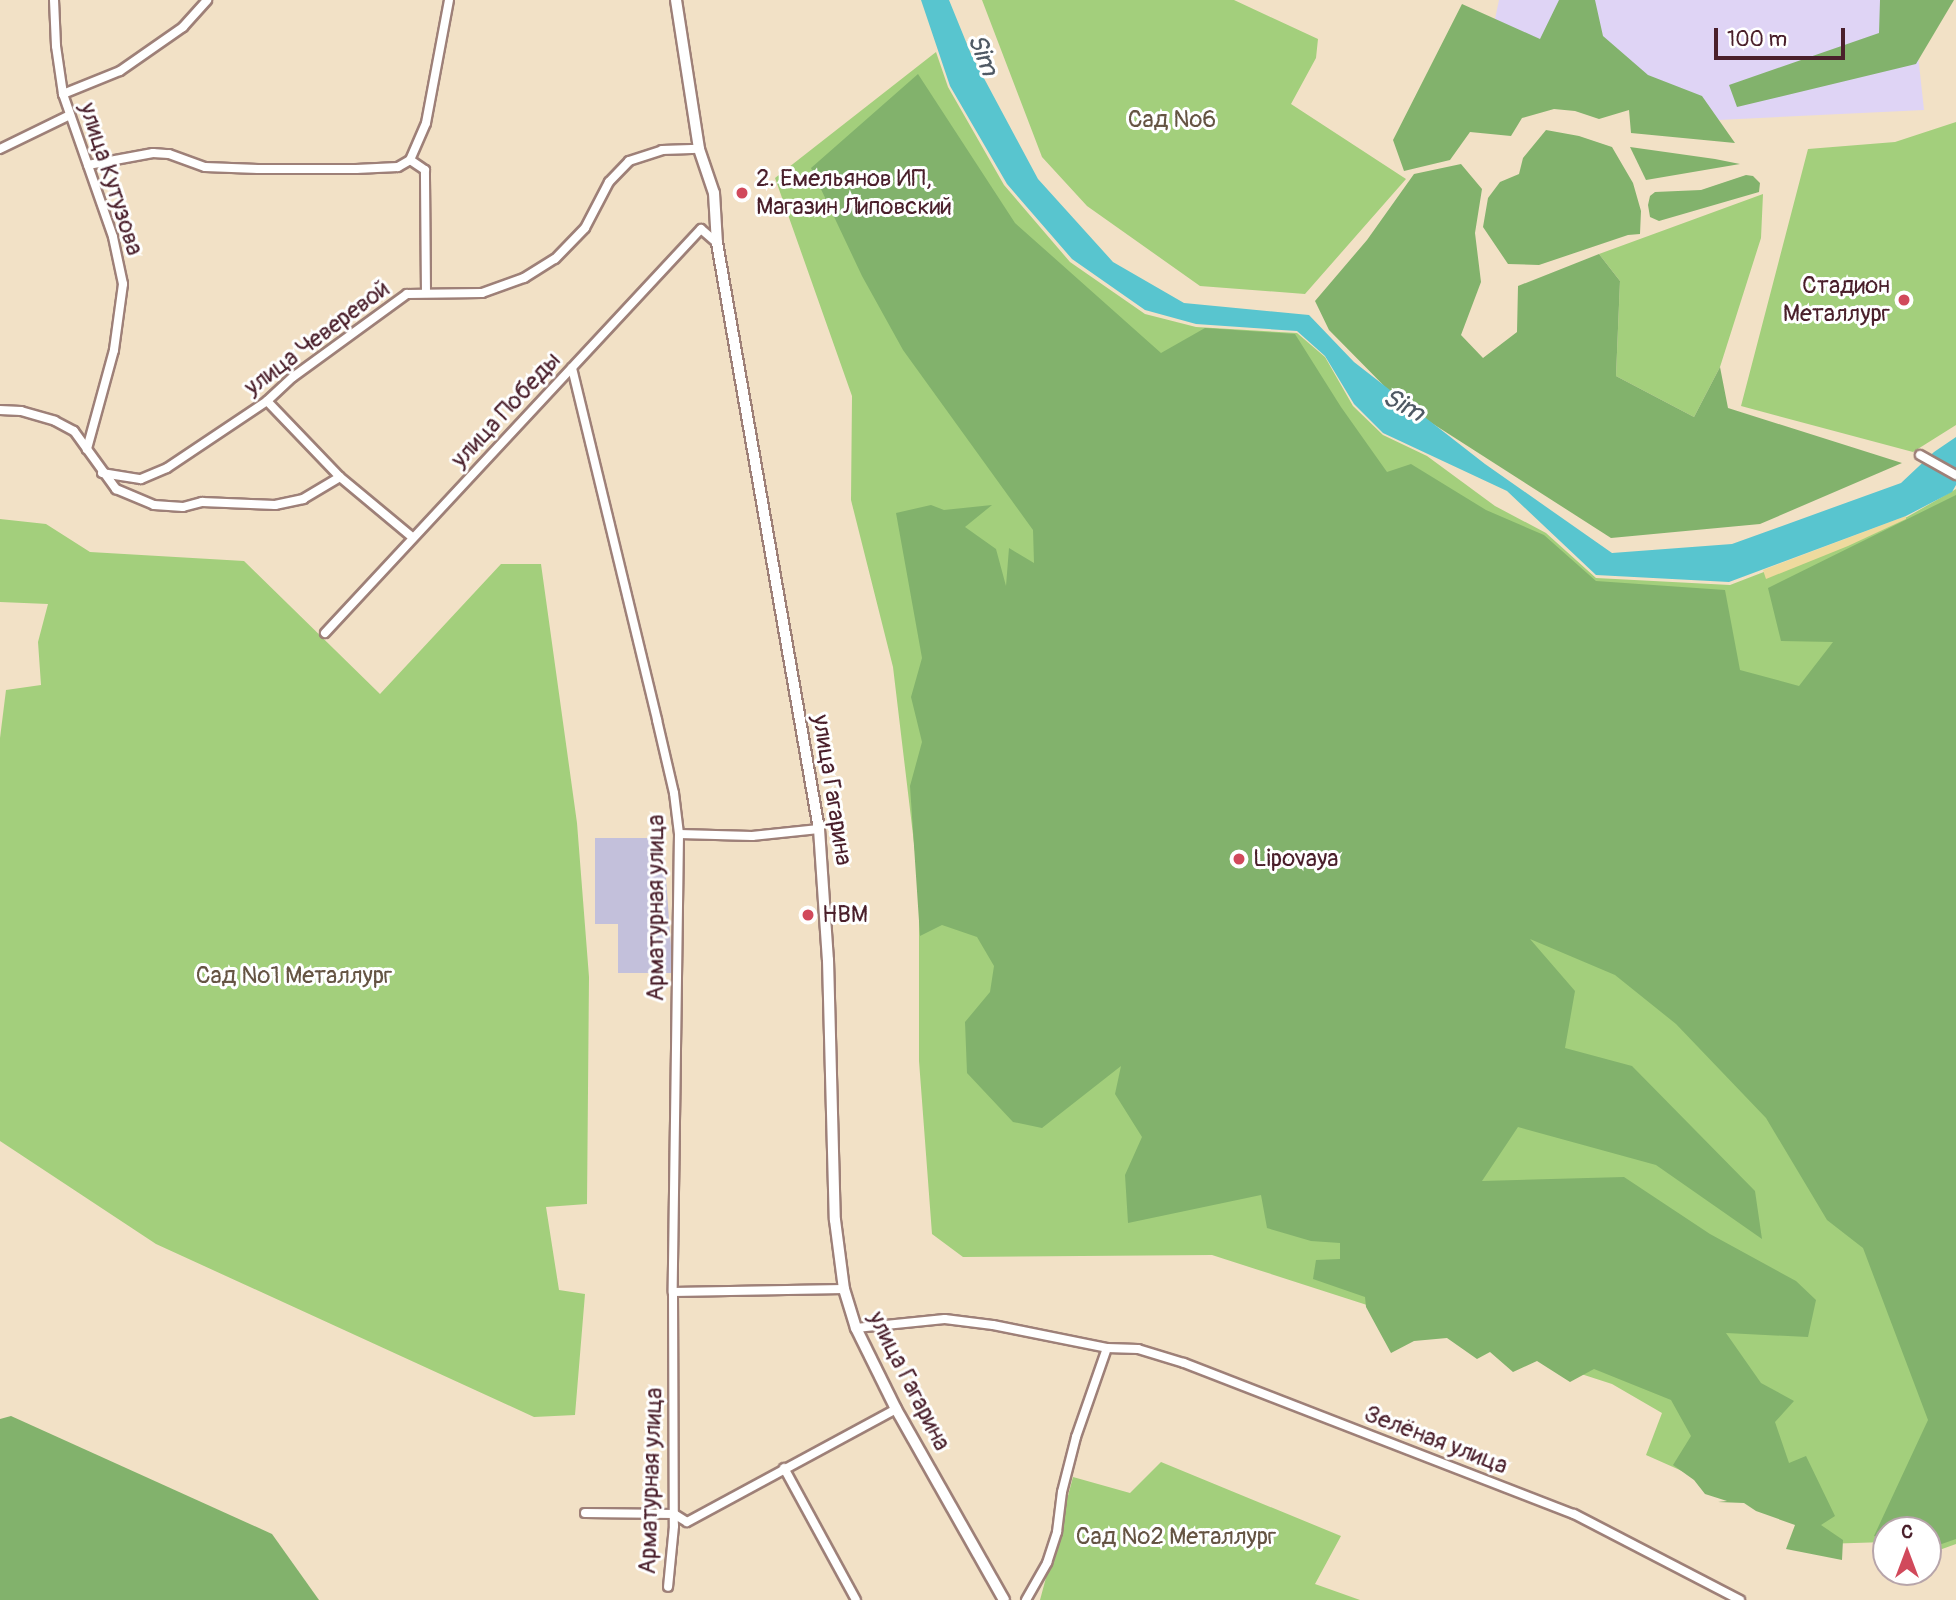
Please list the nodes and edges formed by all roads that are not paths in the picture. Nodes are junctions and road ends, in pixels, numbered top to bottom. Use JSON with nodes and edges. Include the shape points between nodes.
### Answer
{"nodes":[{"id":1,"x":54,"y":0,"type":"edge"},
{"id":2,"x":207,"y":0,"type":"edge"},
{"id":3,"x":449,"y":0,"type":"edge"},
{"id":4,"x":676,"y":0,"type":"edge"},
{"id":5,"x":64,"y":94,"type":"junction"},
{"id":6,"x":69,"y":115,"type":"junction"},
{"id":7,"x":0,"y":149,"type":"edge"},
{"id":8,"x":699,"y":149,"type":"junction"},
{"id":9,"x":410,"y":160,"type":"junction"},
{"id":10,"x":88,"y":165,"type":"junction"},
{"id":11,"x":717,"y":243,"type":"junction"},
{"id":12,"x":426,"y":293,"type":"junction"},
{"id":13,"x":572,"y":368,"type":"junction"},
{"id":14,"x":267,"y":401,"type":"junction"},
{"id":15,"x":0,"y":410,"type":"edge"},
{"id":16,"x":87,"y":449,"type":"junction"},
{"id":17,"x":1920,"y":455,"type":"dead end"},
{"id":18,"x":102,"y":473,"type":"junction"},
{"id":19,"x":1956,"y":475,"type":"edge"},
{"id":20,"x":340,"y":477,"type":"junction"},
{"id":21,"x":412,"y":537,"type":"junction"},
{"id":22,"x":324,"y":633,"type":"dead end"},
{"id":23,"x":819,"y":829,"type":"junction"},
{"id":24,"x":679,"y":834,"type":"junction"},
{"id":25,"x":844,"y":1289,"type":"junction"},
{"id":26,"x":673,"y":1292,"type":"junction"},
{"id":27,"x":856,"y":1328,"type":"junction"},
{"id":28,"x":1107,"y":1348,"type":"junction"},
{"id":29,"x":895,"y":1409,"type":"junction"},
{"id":30,"x":784,"y":1468,"type":"junction"},
{"id":31,"x":585,"y":1513,"type":"dead end"},
{"id":32,"x":674,"y":1514,"type":"junction"},
{"id":33,"x":668,"y":1587,"type":"dead end"},
{"id":34,"x":856,"y":1600,"type":"edge"},
{"id":35,"x":1003,"y":1600,"type":"edge"},
{"id":36,"x":1026,"y":1600,"type":"edge"},
{"id":37,"x":1740,"y":1600,"type":"edge"}],
"edges":[{"from":1,"to":5,"type":"street","name":"улица Кутузова"},
{"from":2,"to":5,"type":"street","via":[[183,27],[120,71]]},
{"from":3,"to":9,"type":"street","via":[[426,123]]},
{"from":4,"to":8,"type":"street","name":"улица Гагарина"},
{"from":5,"to":6,"type":"street","name":"улица Кутузова"},
{"from":6,"to":7,"type":"street"},
{"from":6,"to":10,"type":"street","name":"улица Кутузова"},
{"from":8,"to":11,"type":"street","name":"улица Гагарина","via":[[714,193]]},
{"from":8,"to":12,"type":"street","name":"улица Чеверевой","via":[[645,153],[629,161],[609,182],[585,228],[555,259],[524,278],[482,293]]},
{"from":9,"to":10,"type":"street","via":[[398,167],[258,169],[205,167],[169,153],[153,153]]},
{"from":9,"to":12,"type":"street","via":[[425,170]]},
{"from":10,"to":16,"type":"street","name":"улица Кутузова","via":[[113,237],[122,284],[114,350]]},
{"from":11,"to":13,"type":"street","name":"улица Победы","via":[[701,229]]},
{"from":11,"to":23,"type":"street","name":"улица Гагарина"},
{"from":12,"to":14,"type":"street","name":"улица Чеверевой","via":[[407,294],[393,301]]},
{"from":13,"to":21,"type":"street","name":"улица Победы"},
{"from":13,"to":24,"type":"street","name":"Арматурная улица","via":[[674,793]]},
{"from":14,"to":18,"type":"street","name":"улица Чеверевой","via":[[167,468],[141,479]]},
{"from":14,"to":20,"type":"street"},
{"from":15,"to":16,"type":"street","via":[[55,421],[74,431]]},
{"from":16,"to":18,"type":"street"},
{"from":17,"to":19,"type":"street"},
{"from":18,"to":20,"type":"street","via":[[116,489],[133,498],[183,508],[202,502],[275,505],[303,499]]},
{"from":20,"to":21,"type":"street"},
{"from":21,"to":22,"type":"street","name":"улица Победы"},
{"from":23,"to":24,"type":"street","via":[[752,836]]},
{"from":23,"to":25,"type":"street","name":"улица Гагарина","via":[[828,947],[835,1220]]},
{"from":24,"to":26,"type":"street","name":"Арматурная улица"},
{"from":25,"to":26,"type":"street"},
{"from":25,"to":27,"type":"street","name":"улица Гагарина"},
{"from":26,"to":32,"type":"street","name":"Арматурная улица"},
{"from":27,"to":28,"type":"street","name":"Зелёная улица","via":[[944,1319]]},
{"from":27,"to":29,"type":"street","name":"улица Гагарина"},
{"from":28,"to":36,"type":"street","via":[[1076,1437],[1057,1532],[1047,1563]]},
{"from":28,"to":37,"type":"street","name":"Зелёная улица","via":[[1138,1349],[1184,1363],[1548,1503]]},
{"from":29,"to":30,"type":"street"},
{"from":29,"to":35,"type":"street","name":"улица Гагарина"},
{"from":30,"to":32,"type":"street","via":[[687,1522]]},
{"from":30,"to":34,"type":"street"},
{"from":31,"to":32,"type":"street"},
{"from":32,"to":33,"type":"street","name":"Арматурная улица"}]}
